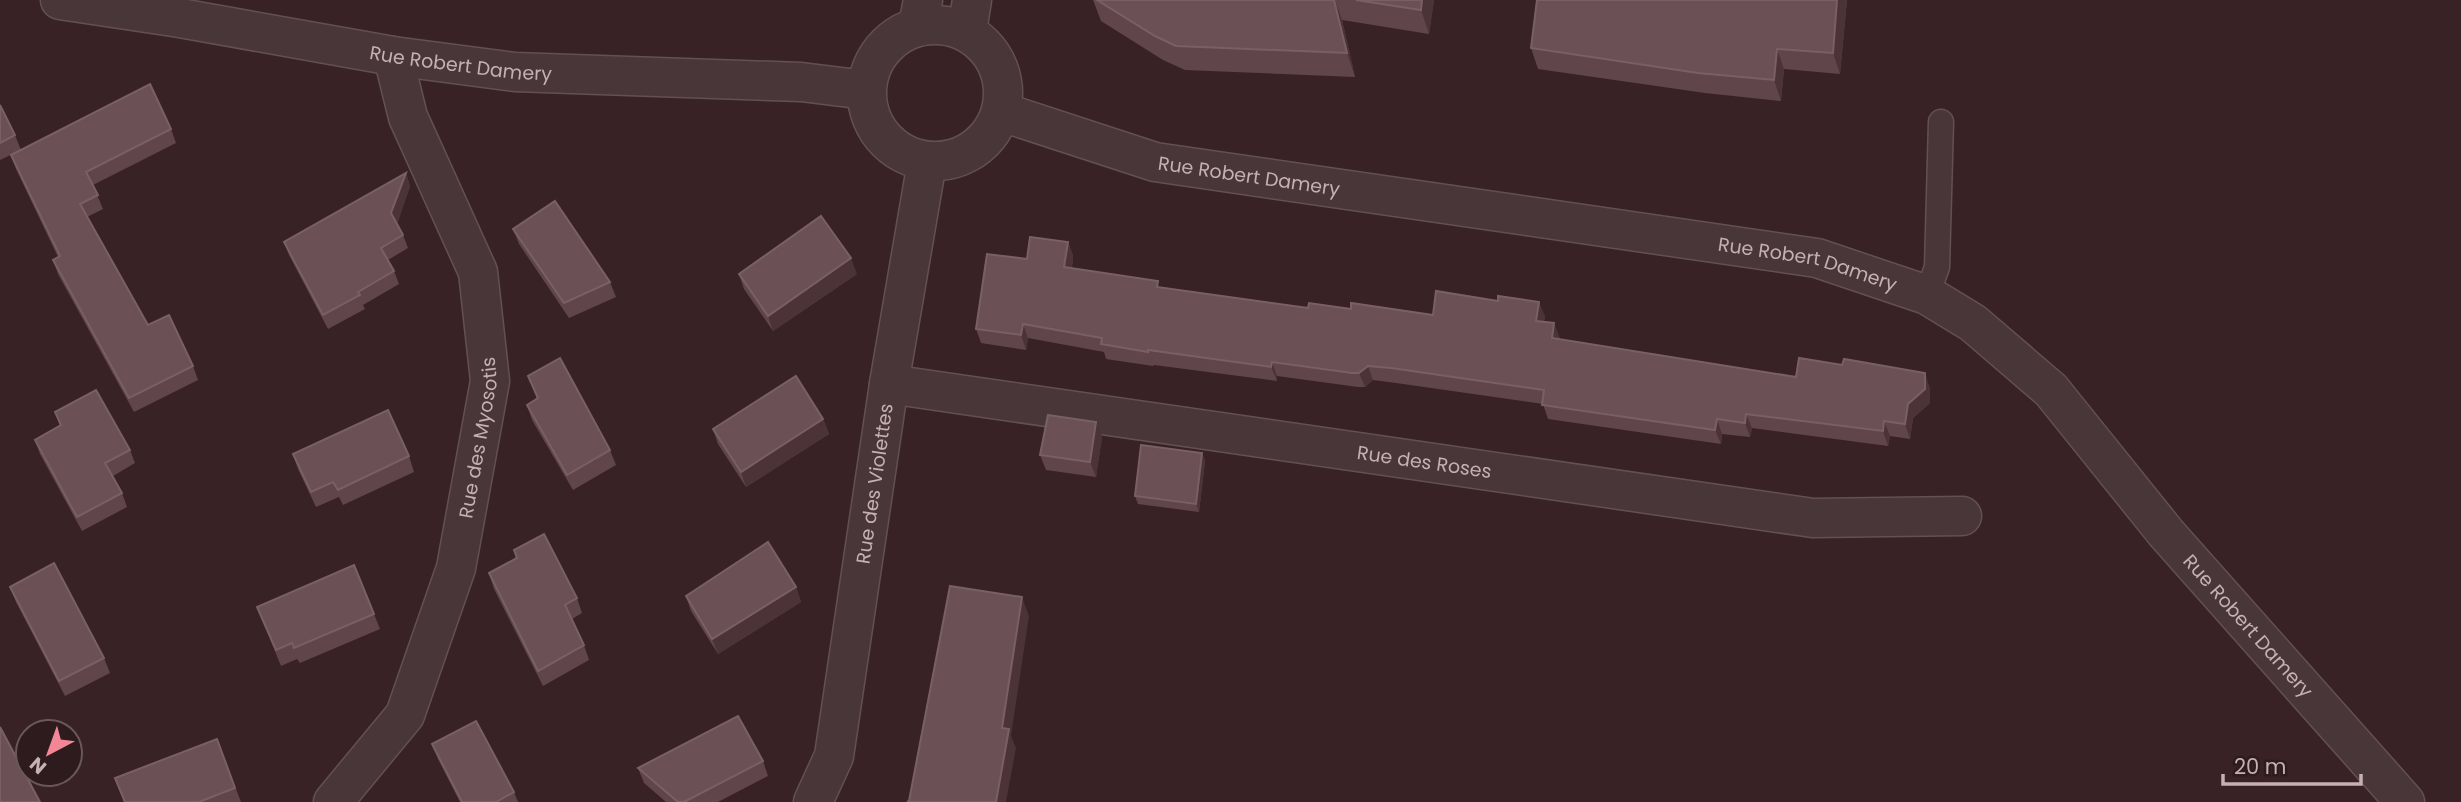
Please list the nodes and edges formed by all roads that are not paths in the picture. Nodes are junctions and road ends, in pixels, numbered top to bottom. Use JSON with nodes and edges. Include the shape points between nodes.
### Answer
{"nodes":[{"id":1,"x":60,"y":0,"type":"edge"},
{"id":2,"x":180,"y":9,"type":"edge"},
{"id":3,"x":920,"y":13,"type":"edge"},
{"id":4,"x":970,"y":16,"type":"edge"},
{"id":5,"x":393,"y":56,"type":"junction"},
{"id":6,"x":866,"y":90,"type":"junction"},
{"id":7,"x":1002,"y":111,"type":"junction"},
{"id":8,"x":1941,"y":122,"type":"dead end"},
{"id":9,"x":927,"y":162,"type":"junction"},
{"id":10,"x":1927,"y":295,"type":"junction"},
{"id":11,"x":889,"y":384,"type":"junction"},
{"id":12,"x":1962,"y":516,"type":"dead end"},
{"id":13,"x":333,"y":802,"type":"edge"},
{"id":14,"x":813,"y":802,"type":"edge"},
{"id":15,"x":2404,"y":802,"type":"edge"}],
"edges":[{"from":1,"to":2,"type":"street","name":"Rue Robert Damery"},
{"from":2,"to":5,"type":"street","name":"Rue Robert Damery"},
{"from":3,"to":4,"type":"street","via":[[943,24]]},
{"from":3,"to":6,"type":"street","via":[[873,62]]},
{"from":4,"to":7,"type":"street","via":[[1004,80]]},
{"from":5,"to":6,"type":"street","name":"Rue Robert Damery","via":[[515,72],[801,82]]},
{"from":5,"to":13,"type":"street","name":"Rue des Myosotis","via":[[408,117],[478,272],[490,381],[456,568],[405,715]]},
{"from":6,"to":9,"type":"street","via":[[870,116],[883,138],[903,154]]},
{"from":7,"to":9,"type":"street","via":[[991,135],[971,153],[950,161]]},
{"from":7,"to":10,"type":"street","name":"Rue Robert Damery","via":[[1156,162],[1817,258]]},
{"from":8,"to":10,"type":"lane","via":[[1937,267]]},
{"from":9,"to":11,"type":"street","name":"Rue des Violettes"},
{"from":10,"to":15,"type":"street","name":"Rue Robert Damery","via":[[1973,323],[2051,390],[2166,533]]},
{"from":11,"to":12,"type":"street","name":"Rue des Roses","via":[[1813,518]]},
{"from":11,"to":14,"type":"street","name":"Rue des Violettes","via":[[834,756]]}]}
